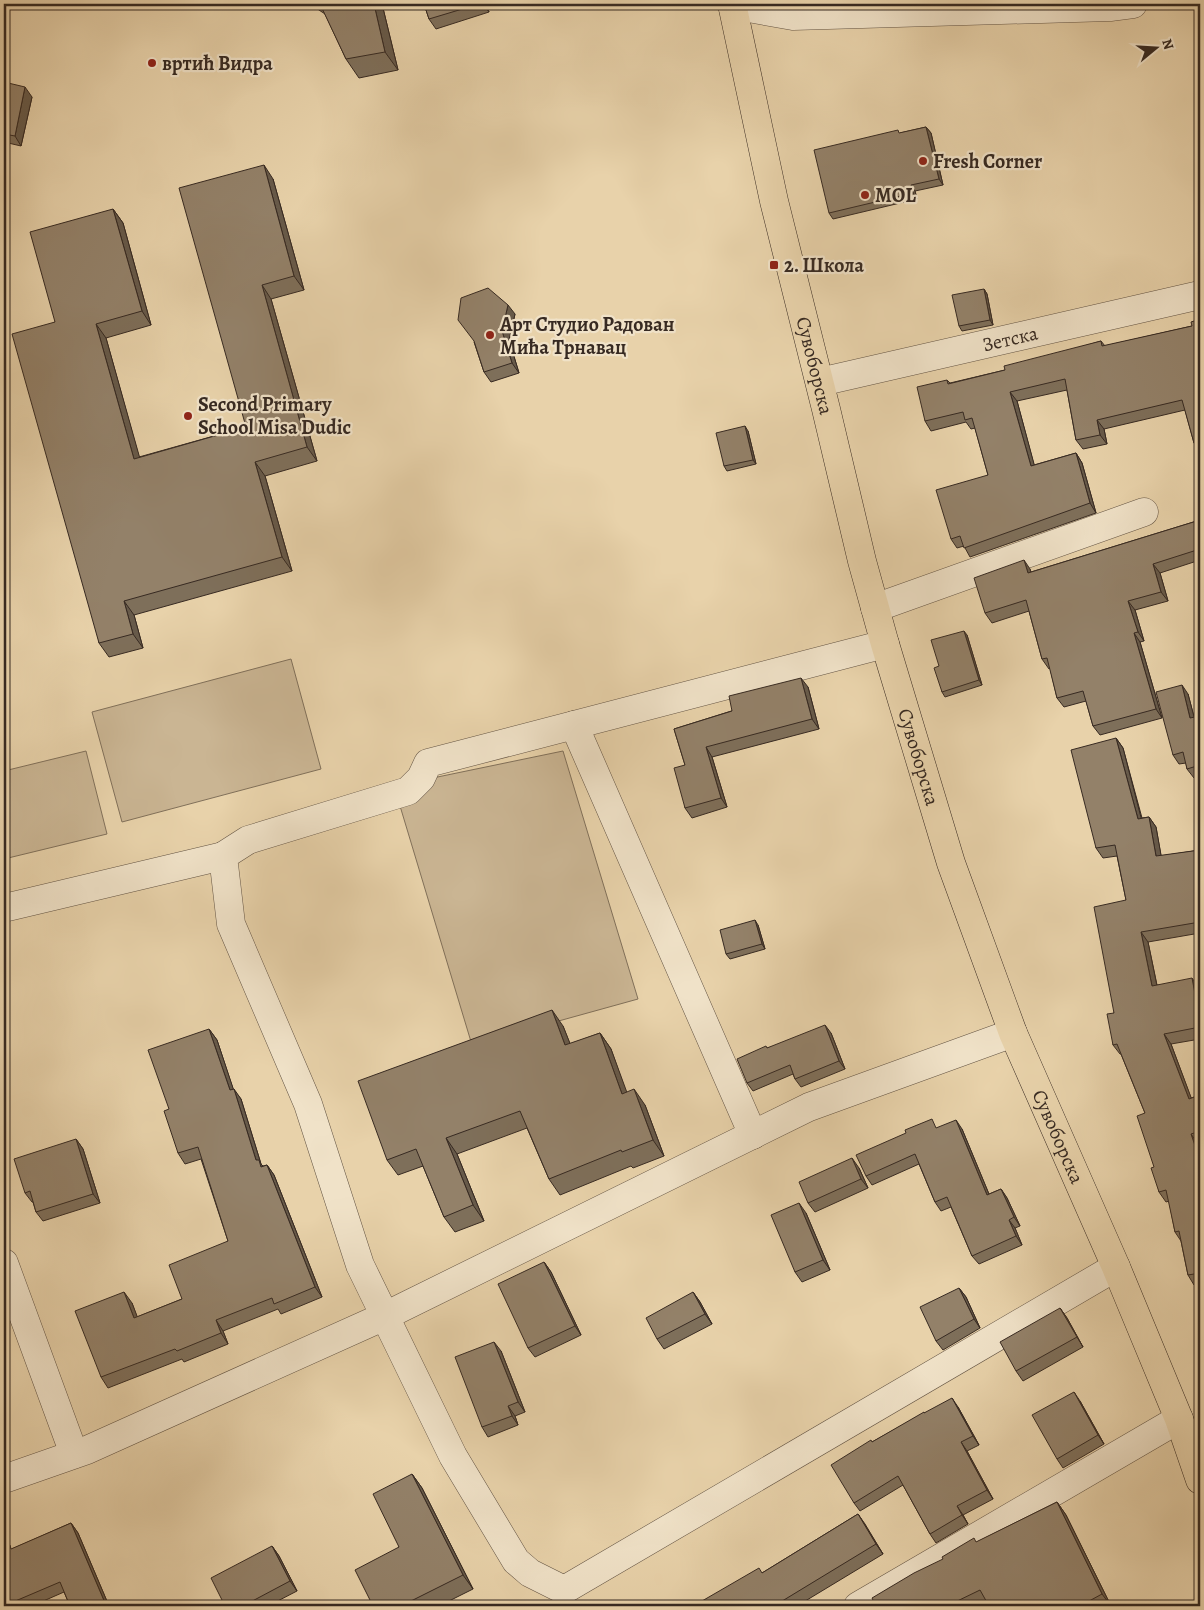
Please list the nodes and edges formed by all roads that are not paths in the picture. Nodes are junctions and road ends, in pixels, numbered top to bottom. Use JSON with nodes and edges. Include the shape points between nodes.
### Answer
{"nodes":[{"id":1,"x":732,"y":4,"type":"edge"},
{"id":2,"x":1134,"y":4,"type":"edge"},
{"id":3,"x":1200,"y":295,"type":"edge"},
{"id":4,"x":820,"y":382,"type":"junction"},
{"id":5,"x":1144,"y":512,"type":"dead end"},
{"id":6,"x":875,"y":608,"type":"junction"},
{"id":7,"x":886,"y":644,"type":"junction"},
{"id":8,"x":574,"y":725,"type":"junction"},
{"id":9,"x":223,"y":856,"type":"junction"},
{"id":10,"x":4,"y":908,"type":"edge"},
{"id":11,"x":1013,"y":1033,"type":"junction"},
{"id":12,"x":753,"y":1135,"type":"junction"},
{"id":13,"x":4,"y":1263,"type":"edge"},
{"id":14,"x":1116,"y":1267,"type":"junction"},
{"id":15,"x":385,"y":1316,"type":"junction"},
{"id":16,"x":1179,"y":1419,"type":"junction"},
{"id":17,"x":74,"y":1454,"type":"junction"},
{"id":18,"x":4,"y":1479,"type":"edge"},
{"id":19,"x":1200,"y":1480,"type":"edge"},
{"id":20,"x":858,"y":1606,"type":"edge"}],
"edges":[{"from":1,"to":2,"type":"street","via":[[793,16]]},
{"from":1,"to":4,"type":"main road","name":"Сувоборска","via":[[774,201]]},
{"from":3,"to":4,"type":"street","name":"Зетска"},
{"from":4,"to":6,"type":"main road","name":"Сувоборска"},
{"from":5,"to":6,"type":"street"},
{"from":6,"to":7,"type":"main road","name":"Сувоборска"},
{"from":7,"to":8,"type":"street"},
{"from":7,"to":11,"type":"main road","name":"Сувоборска","via":[[951,863]]},
{"from":8,"to":9,"type":"street","via":[[428,763],[421,778],[408,791],[248,840]]},
{"from":8,"to":12,"type":"street"},
{"from":9,"to":10,"type":"street"},
{"from":9,"to":15,"type":"street","via":[[231,924],[308,1104],[360,1265]]},
{"from":11,"to":12,"type":"street","via":[[809,1107]]},
{"from":11,"to":14,"type":"main road","name":"Сувоборска"},
{"from":12,"to":15,"type":"street"},
{"from":13,"to":17,"type":"street"},
{"from":14,"to":15,"type":"street","via":[[564,1590],[530,1573],[516,1560],[453,1456]]},
{"from":14,"to":16,"type":"main road","name":"Сувоборска"},
{"from":15,"to":17,"type":"street"},
{"from":16,"to":19,"type":"main road","name":"Сувоборска"},
{"from":16,"to":20,"type":"street"},
{"from":17,"to":18,"type":"street"}]}
